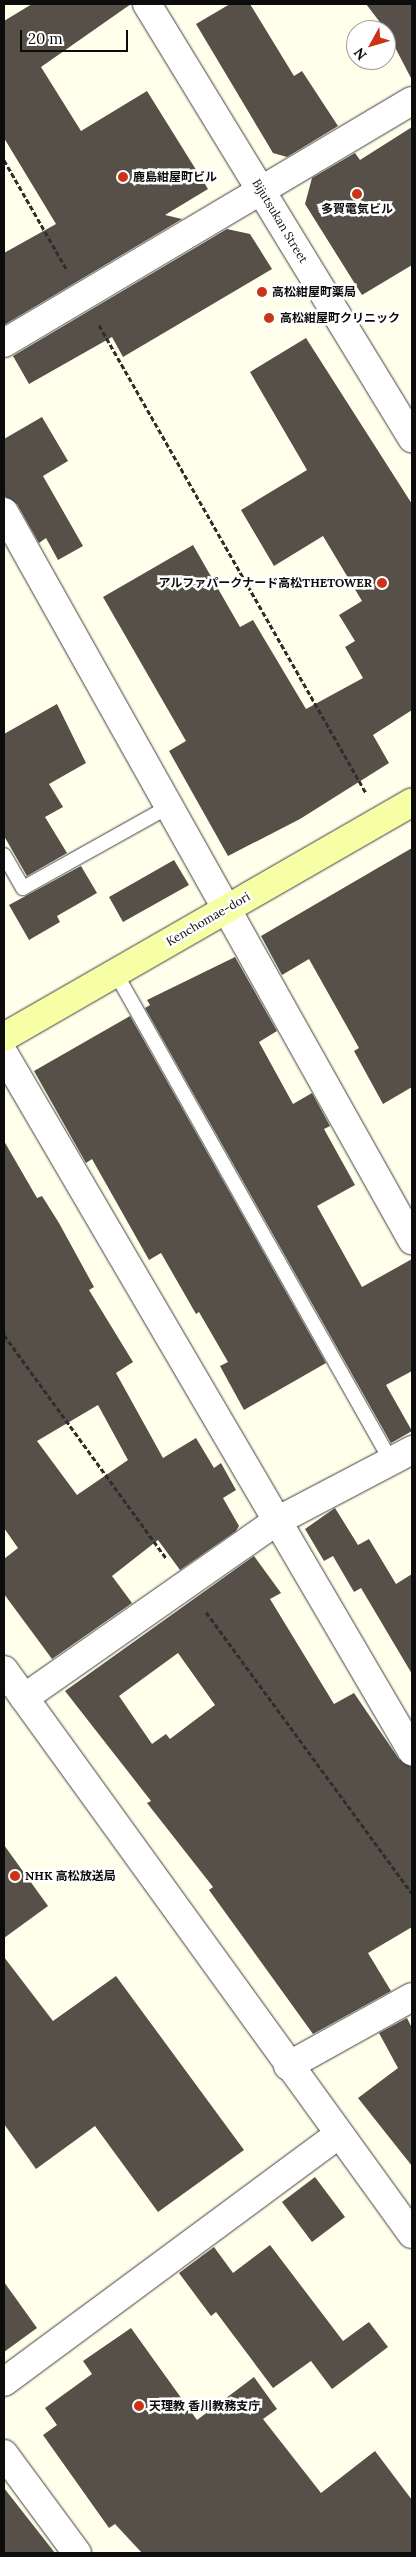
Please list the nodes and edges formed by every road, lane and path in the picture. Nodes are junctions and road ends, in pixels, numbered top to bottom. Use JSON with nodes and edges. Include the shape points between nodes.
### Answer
{"nodes":[{"id":1,"x":147,"y":4,"type":"edge"},
{"id":2,"x":412,"y":101,"type":"edge"},
{"id":3,"x":4,"y":160,"type":"edge"},
{"id":4,"x":262,"y":192,"type":"junction"},
{"id":5,"x":83,"y":297,"type":"junction"},
{"id":6,"x":4,"y":343,"type":"edge"},
{"id":7,"x":412,"y":438,"type":"edge"},
{"id":8,"x":4,"y":512,"type":"edge"},
{"id":9,"x":412,"y":802,"type":"edge"},
{"id":10,"x":168,"y":807,"type":"junction"},
{"id":11,"x":381,"y":820,"type":"junction"},
{"id":12,"x":4,"y":855,"type":"edge"},
{"id":13,"x":226,"y":909,"type":"junction"},
{"id":14,"x":115,"y":972,"type":"junction"},
{"id":15,"x":4,"y":1037,"type":"edge"},
{"id":16,"x":4,"y":1054,"type":"edge"},
{"id":17,"x":412,"y":1240,"type":"edge"},
{"id":18,"x":4,"y":1335,"type":"edge"},
{"id":19,"x":402,"y":1456,"type":"edge"},
{"id":20,"x":277,"y":1521,"type":"junction"},
{"id":21,"x":186,"y":1585,"type":"junction"},
{"id":22,"x":4,"y":1670,"type":"edge"},
{"id":23,"x":24,"y":1698,"type":"junction"},
{"id":24,"x":412,"y":1751,"type":"edge"},
{"id":25,"x":412,"y":1893,"type":"edge"},
{"id":26,"x":412,"y":1997,"type":"edge"},
{"id":27,"x":288,"y":2066,"type":"junction"},
{"id":28,"x":338,"y":2135,"type":"junction"},
{"id":29,"x":412,"y":2234,"type":"edge"},
{"id":30,"x":4,"y":2382,"type":"edge"},
{"id":31,"x":4,"y":2454,"type":"edge"},
{"id":32,"x":78,"y":2553,"type":"edge"}],
"edges":[{"from":1,"to":4,"type":"street","name":"Bijutsukan Street"},
{"from":2,"to":4,"type":"street"},
{"from":3,"to":5,"type":"path"},
{"from":4,"to":5,"type":"street"},
{"from":4,"to":7,"type":"street","name":"Bijutsukan Street"},
{"from":5,"to":6,"type":"street"},
{"from":5,"to":11,"type":"path"},
{"from":8,"to":10,"type":"street"},
{"from":9,"to":11,"type":"main road","name":"Kenchomae-dori"},
{"from":10,"to":12,"type":"lane","via":[[22,888]]},
{"from":10,"to":13,"type":"street"},
{"from":11,"to":13,"type":"main road","name":"Kenchomae-dori"},
{"from":13,"to":14,"type":"main road","name":"Kenchomae-dori"},
{"from":13,"to":17,"type":"street"},
{"from":14,"to":15,"type":"main road","name":"Kenchomae-dori"},
{"from":14,"to":19,"type":"lane"},
{"from":16,"to":20,"type":"street"},
{"from":18,"to":21,"type":"path"},
{"from":19,"to":20,"type":"street"},
{"from":20,"to":21,"type":"street"},
{"from":20,"to":24,"type":"street"},
{"from":21,"to":23,"type":"street"},
{"from":21,"to":25,"type":"path"},
{"from":22,"to":23,"type":"street"},
{"from":23,"to":27,"type":"street"},
{"from":26,"to":27,"type":"street"},
{"from":27,"to":28,"type":"street"},
{"from":28,"to":29,"type":"street"},
{"from":28,"to":30,"type":"street"},
{"from":31,"to":32,"type":"street"}]}
